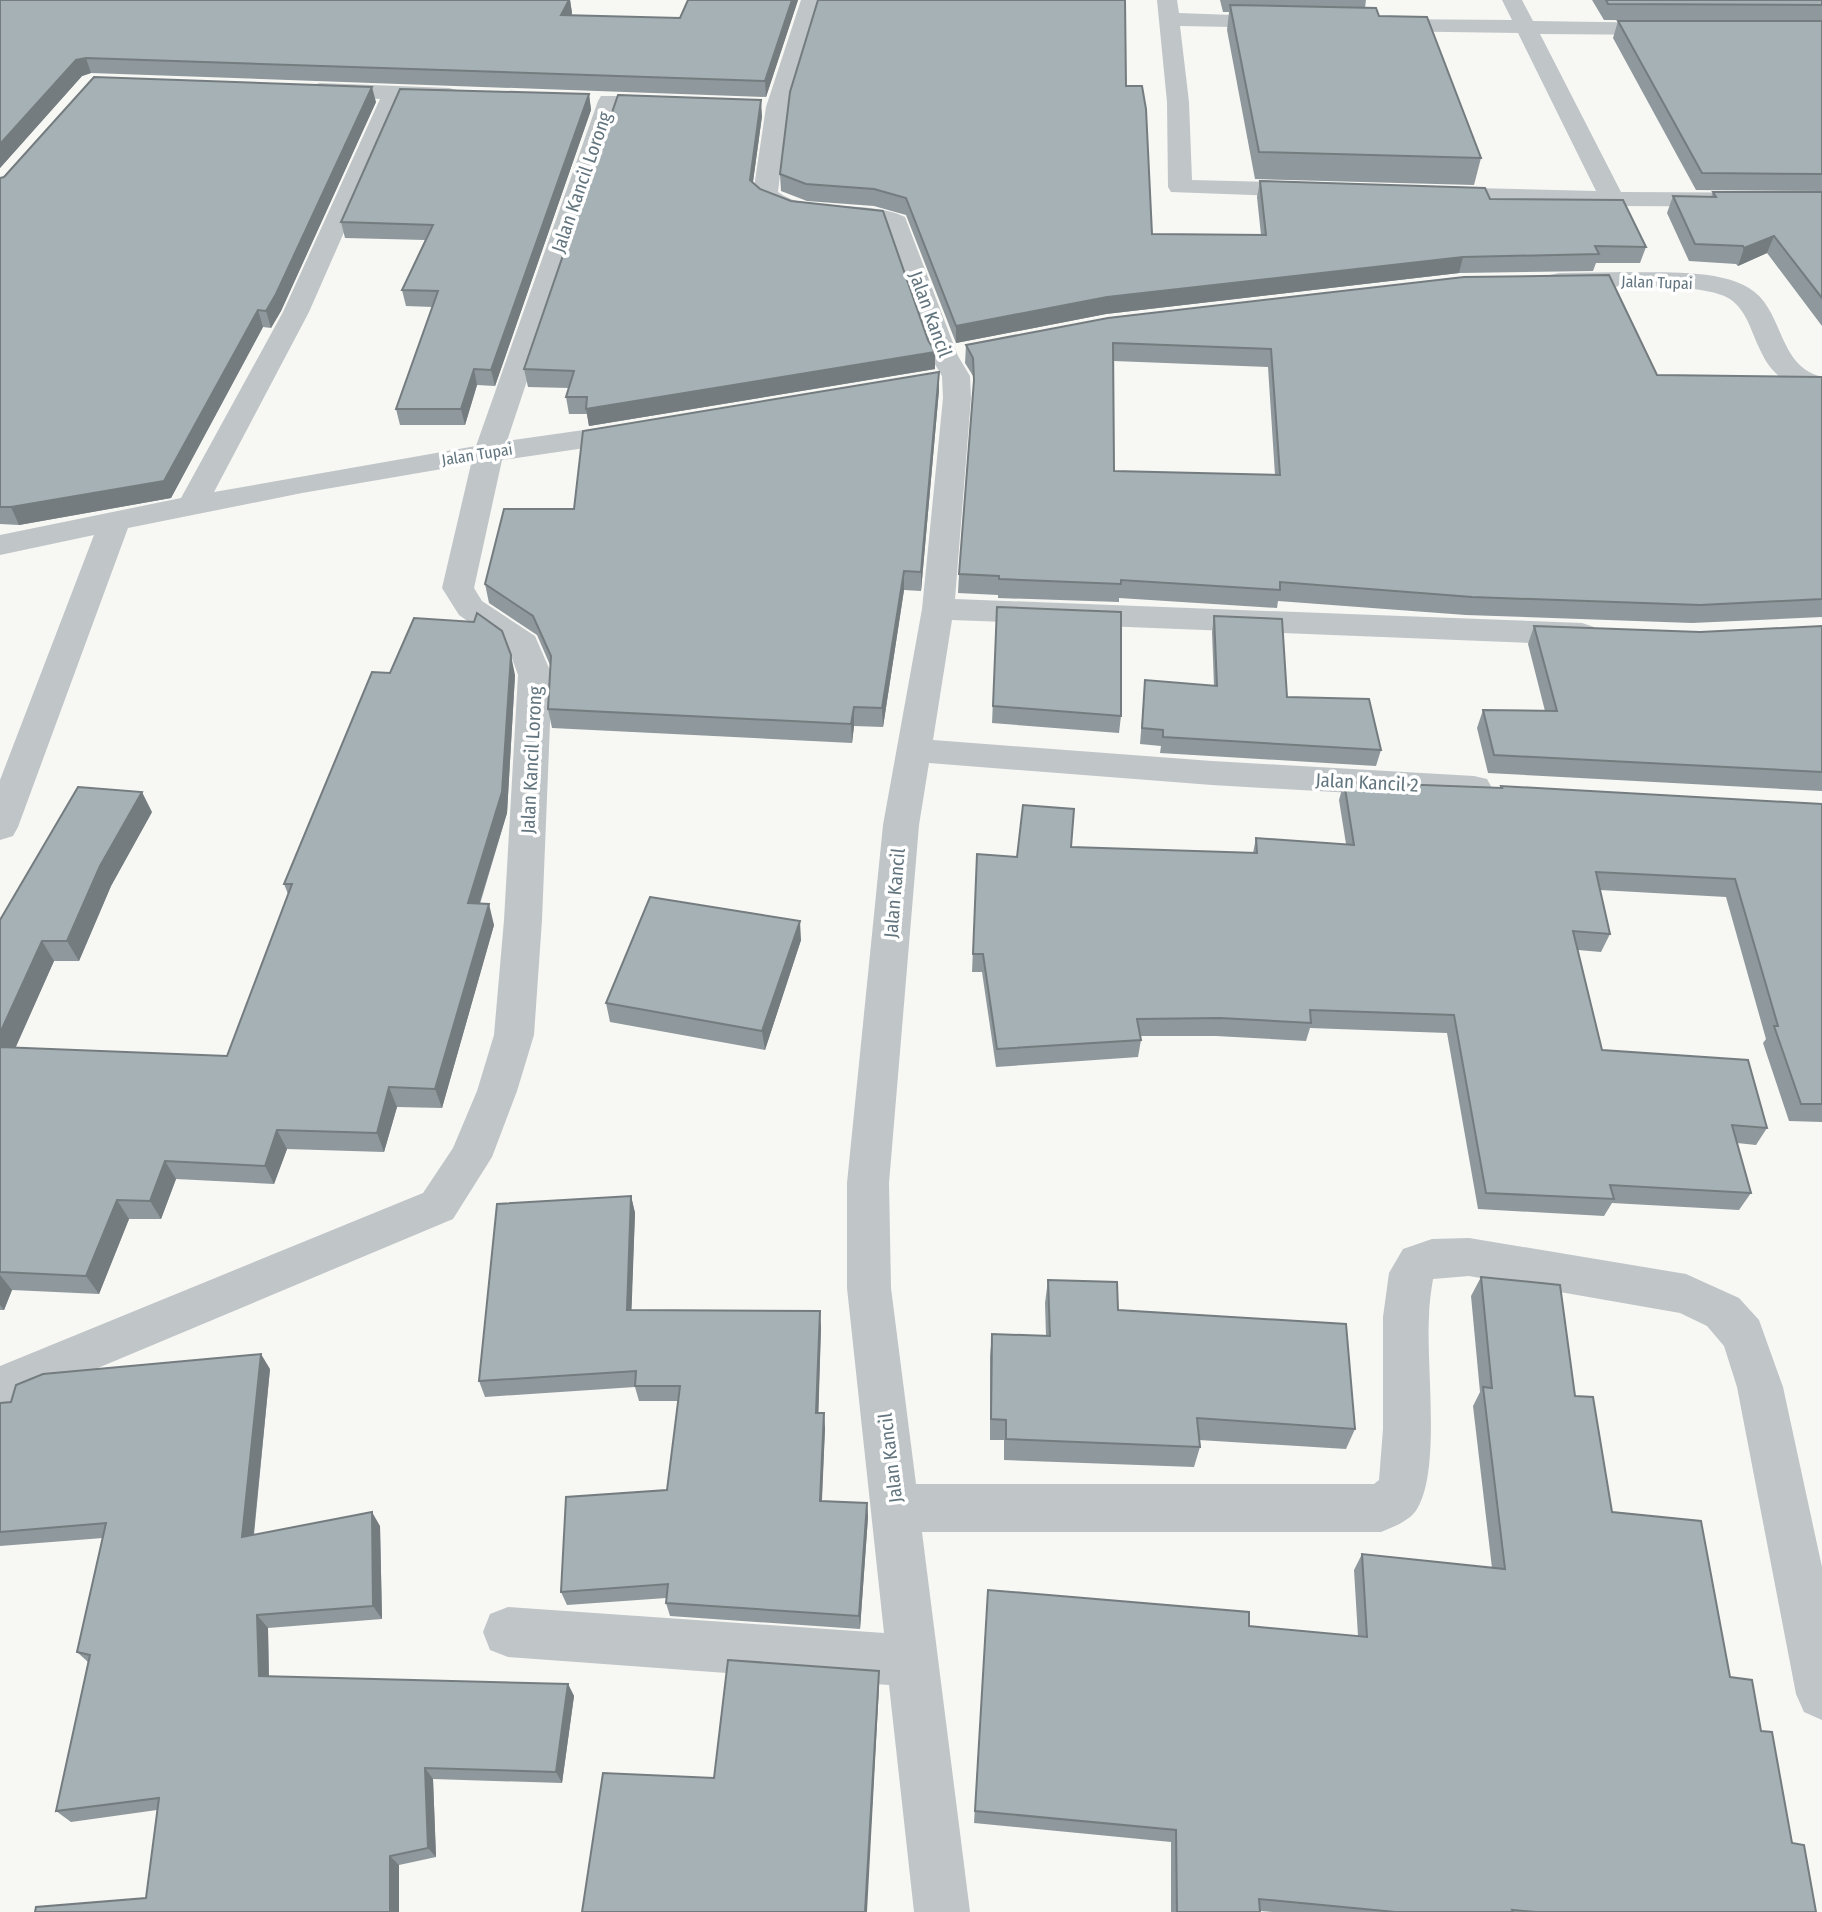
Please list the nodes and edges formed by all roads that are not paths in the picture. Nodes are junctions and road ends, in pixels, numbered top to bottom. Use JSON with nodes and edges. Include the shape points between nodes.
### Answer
{"nodes":[{"id":1,"x":811,"y":0,"type":"edge"},
{"id":2,"x":1383,"y":0,"type":"edge"},
{"id":3,"x":1512,"y":0,"type":"edge"},
{"id":4,"x":1168,"y":10,"type":"edge"},
{"id":5,"x":1307,"y":23,"type":"edge"},
{"id":6,"x":1363,"y":24,"type":"edge"},
{"id":7,"x":1390,"y":25,"type":"junction"},
{"id":8,"x":1526,"y":29,"type":"junction"},
{"id":9,"x":1686,"y":29,"type":"edge"},
{"id":10,"x":302,"y":90,"type":"edge"},
{"id":11,"x":394,"y":93,"type":"junction"},
{"id":12,"x":474,"y":96,"type":"edge"},
{"id":13,"x":609,"y":101,"type":"edge"},
{"id":14,"x":1333,"y":191,"type":"edge"},
{"id":15,"x":1417,"y":193,"type":"edge"},
{"id":16,"x":1612,"y":199,"type":"junction"},
{"id":17,"x":1822,"y":200,"type":"edge"},
{"id":18,"x":1537,"y":281,"type":"edge"},
{"id":19,"x":1822,"y":385,"type":"edge"},
{"id":20,"x":656,"y":428,"type":"edge"},
{"id":21,"x":489,"y":451,"type":"junction"},
{"id":22,"x":192,"y":505,"type":"junction"},
{"id":23,"x":114,"y":524,"type":"junction"},
{"id":24,"x":0,"y":545,"type":"edge"},
{"id":25,"x":937,"y":610,"type":"junction"},
{"id":26,"x":1610,"y":635,"type":"edge"},
{"id":27,"x":912,"y":750,"type":"junction"},
{"id":28,"x":1501,"y":789,"type":"edge"},
{"id":29,"x":0,"y":827,"type":"edge"},
{"id":30,"x":0,"y":1388,"type":"edge"},
{"id":31,"x":896,"y":1508,"type":"junction"},
{"id":32,"x":508,"y":1632,"type":"dead end"},
{"id":33,"x":914,"y":1661,"type":"junction"},
{"id":34,"x":1822,"y":1694,"type":"edge"},
{"id":35,"x":942,"y":1912,"type":"edge"}],
"edges":[{"from":1,"to":25,"type":"street","name":"Jalan Kancil","via":[[762,107],[765,194],[771,201],[792,206],[884,216],[896,222],[950,366],[957,398]]},
{"from":2,"to":7,"type":"street"},
{"from":3,"to":8,"type":"street"},
{"from":4,"to":5,"type":"street"},
{"from":4,"to":14,"type":"street","via":[[1178,102],[1180,187]]},
{"from":6,"to":7,"type":"street"},
{"from":7,"to":8,"type":"street"},
{"from":8,"to":9,"type":"street"},
{"from":8,"to":16,"type":"street"},
{"from":10,"to":11,"type":"street"},
{"from":11,"to":12,"type":"street"},
{"from":11,"to":22,"type":"street","via":[[296,312]]},
{"from":13,"to":21,"type":"street","name":"Jalan Kancil Lorong"},
{"from":15,"to":16,"type":"street"},
{"from":16,"to":17,"type":"street"},
{"from":18,"to":19,"type":"street","name":"Jalan Tupai","via":[[1724,286],[1741,294],[1754,311],[1784,368],[1796,379]]},
{"from":20,"to":21,"type":"street","name":"Jalan Tupai"},
{"from":21,"to":22,"type":"street","name":"Jalan Tupai"},
{"from":21,"to":30,"type":"street","name":"Jalan Kancil Lorong","via":[[458,588],[470,608],[523,644],[535,675],[513,1035],[471,1157],[438,1206]]},
{"from":22,"to":23,"type":"street","name":"Jalan Tupai"},
{"from":23,"to":24,"type":"street","name":"Jalan Tupai"},
{"from":23,"to":29,"type":"street"},
{"from":25,"to":26,"type":"street"},
{"from":25,"to":27,"type":"street","name":"Jalan Kancil"},
{"from":27,"to":28,"type":"street","name":"Jalan Kancil 2"},
{"from":27,"to":31,"type":"street","name":"Jalan Kancil","via":[[868,1183],[869,1288]]},
{"from":31,"to":33,"type":"street","name":"Jalan Kancil"},
{"from":31,"to":34,"type":"street","via":[[1381,1508],[1399,1495],[1403,1483],[1406,1317],[1411,1273],[1419,1263],[1469,1257],[1686,1294],[1723,1312],[1743,1335],[1775,1454]]},
{"from":32,"to":33,"type":"street"},
{"from":33,"to":35,"type":"street","name":"Jalan Kancil"}]}
